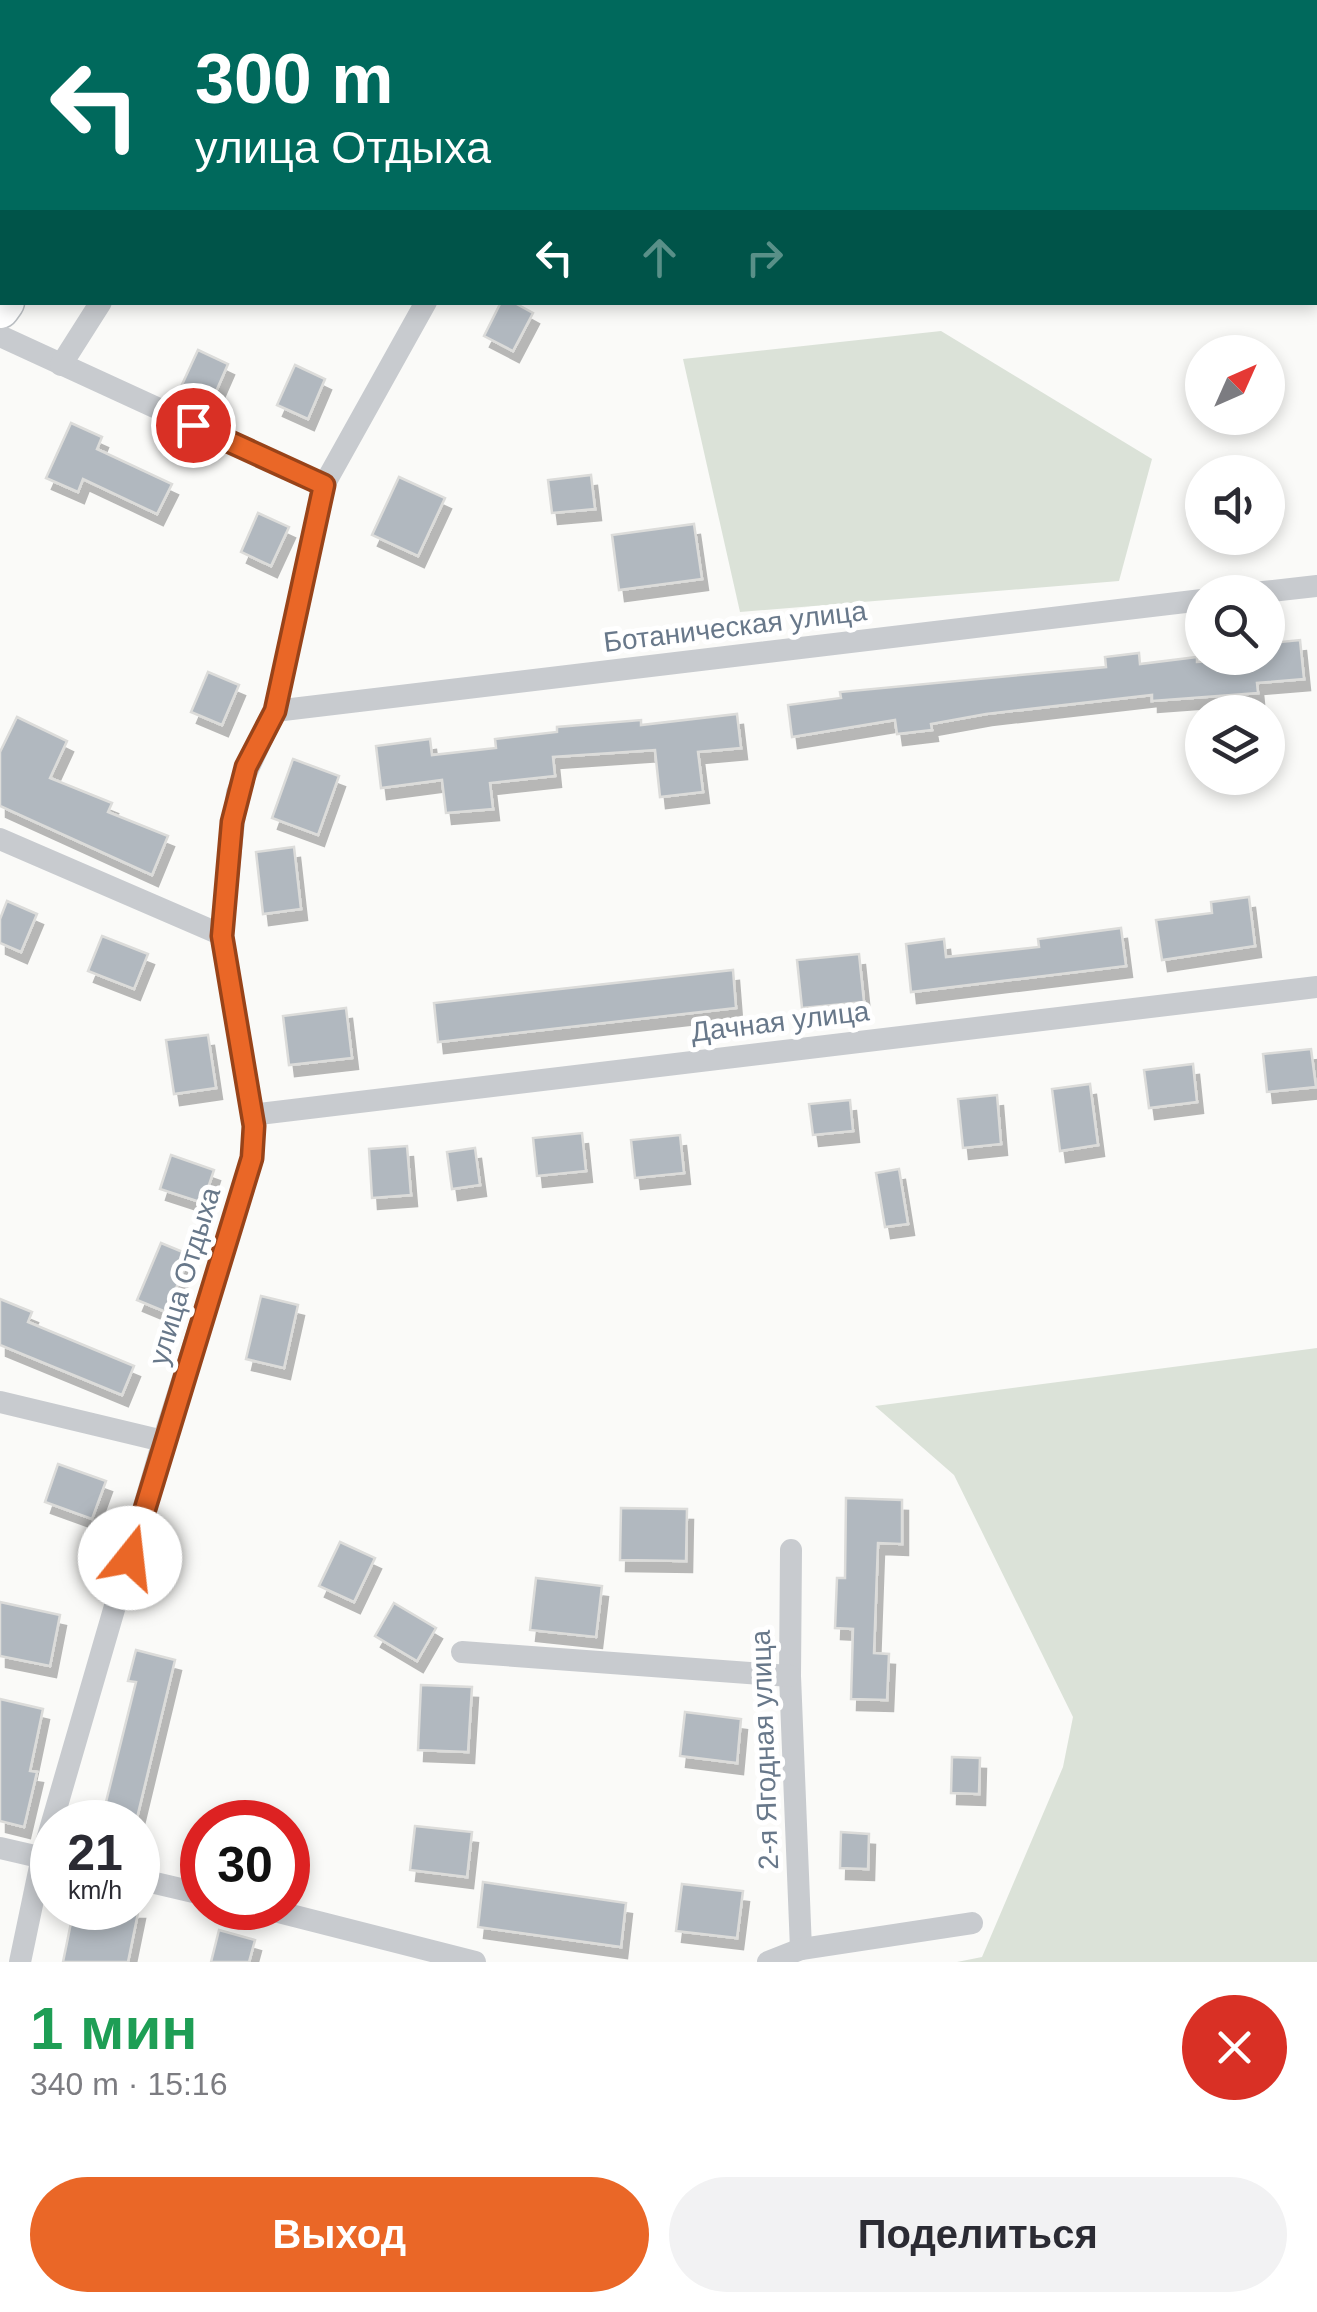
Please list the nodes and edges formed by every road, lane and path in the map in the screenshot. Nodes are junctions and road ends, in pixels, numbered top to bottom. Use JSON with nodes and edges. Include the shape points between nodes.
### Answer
{"nodes":[{"id":1,"x":99,"y":305,"type":"edge"},
{"id":2,"x":424,"y":305,"type":"edge"},
{"id":3,"x":0,"y":336,"type":"edge"},
{"id":4,"x":62,"y":365,"type":"junction"},
{"id":5,"x":324,"y":485,"type":"junction"},
{"id":6,"x":1317,"y":586,"type":"edge"},
{"id":7,"x":1285,"y":590,"type":"edge"},
{"id":8,"x":1185,"y":602,"type":"edge"},
{"id":9,"x":275,"y":711,"type":"junction"},
{"id":10,"x":0,"y":839,"type":"edge"},
{"id":11,"x":222,"y":936,"type":"junction"},
{"id":12,"x":1317,"y":988,"type":"edge"},
{"id":13,"x":251,"y":1115,"type":"junction"},
{"id":14,"x":0,"y":1402,"type":"edge"},
{"id":15,"x":164,"y":1441,"type":"junction"},
{"id":16,"x":791,"y":1550,"type":"dead end"},
{"id":17,"x":462,"y":1652,"type":"dead end"},
{"id":18,"x":790,"y":1676,"type":"junction"},
{"id":19,"x":64,"y":1800,"type":"edge"},
{"id":20,"x":0,"y":1848,"type":"edge"},
{"id":21,"x":30,"y":1855,"type":"edge"},
{"id":22,"x":310,"y":1920,"type":"edge"},
{"id":23,"x":972,"y":1923,"type":"dead end"},
{"id":24,"x":30,"y":1924,"type":"edge"},
{"id":25,"x":801,"y":1949,"type":"junction"},
{"id":26,"x":20,"y":1962,"type":"edge"},
{"id":27,"x":475,"y":1962,"type":"edge"},
{"id":28,"x":768,"y":1962,"type":"edge"}],
"edges":[{"from":1,"to":4,"type":"street"},
{"from":2,"to":5,"type":"street","name":"улица Отдыха"},
{"from":3,"to":4,"type":"street"},
{"from":4,"to":5,"type":"street"},
{"from":5,"to":9,"type":"street","name":"улица Отдыха"},
{"from":6,"to":7,"type":"street"},
{"from":8,"to":9,"type":"street","name":"Ботаническая улица"},
{"from":9,"to":11,"type":"street","name":"улица Отдыха","via":[[237,793]]},
{"from":10,"to":11,"type":"street"},
{"from":11,"to":13,"type":"street","name":"улица Отдыха"},
{"from":12,"to":13,"type":"street","name":"Дачная улица"},
{"from":13,"to":15,"type":"street","name":"улица Отдыха","via":[[252,1158]]},
{"from":14,"to":15,"type":"street"},
{"from":15,"to":19,"type":"street","name":"улица Отдыха"},
{"from":16,"to":18,"type":"street","name":"2-я Ягодная улица"},
{"from":17,"to":18,"type":"street"},
{"from":18,"to":25,"type":"street","name":"2-я Ягодная улица"},
{"from":20,"to":21,"type":"street"},
{"from":22,"to":27,"type":"street"},
{"from":23,"to":25,"type":"street"},
{"from":24,"to":26,"type":"street","name":"улица Отдыха"},
{"from":25,"to":28,"type":"street"}]}
